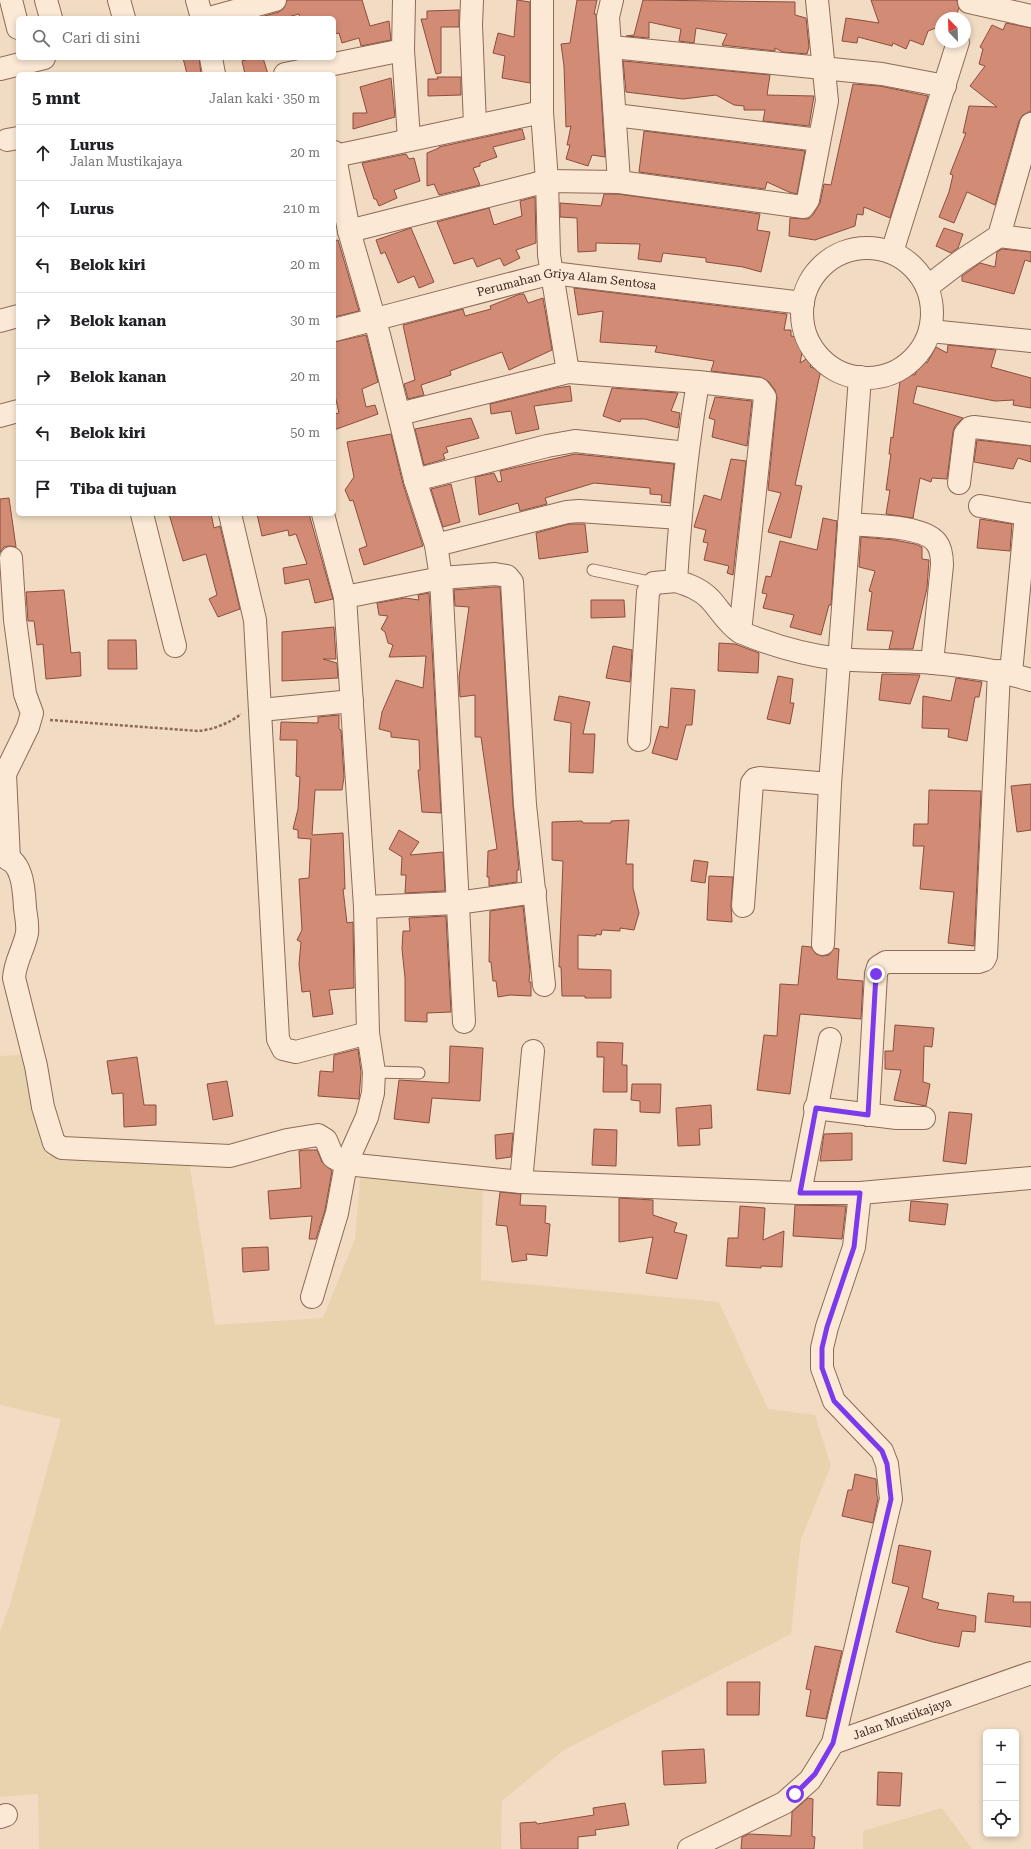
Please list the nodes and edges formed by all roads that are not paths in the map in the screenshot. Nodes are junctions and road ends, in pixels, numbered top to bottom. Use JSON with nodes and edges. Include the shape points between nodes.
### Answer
{"nodes":[{"id":1,"x":11,"y":0,"type":"edge"},
{"id":2,"x":46,"y":0,"type":"edge"},
{"id":3,"x":119,"y":0,"type":"edge"},
{"id":4,"x":197,"y":0,"type":"edge"},
{"id":5,"x":275,"y":0,"type":"edge"},
{"id":6,"x":404,"y":0,"type":"edge"},
{"id":7,"x":472,"y":0,"type":"edge"},
{"id":8,"x":542,"y":0,"type":"edge"},
{"id":9,"x":612,"y":0,"type":"edge"},
{"id":10,"x":817,"y":0,"type":"edge"},
{"id":11,"x":968,"y":7,"type":"edge"},
{"id":12,"x":50,"y":16,"type":"edge"},
{"id":13,"x":123,"y":16,"type":"edge"},
{"id":14,"x":201,"y":16,"type":"edge"},
{"id":15,"x":216,"y":16,"type":"edge"},
{"id":16,"x":1031,"y":16,"type":"edge"},
{"id":17,"x":16,"y":20,"type":"edge"},
{"id":18,"x":612,"y":47,"type":"junction"},
{"id":19,"x":956,"y":48,"type":"edge"},
{"id":20,"x":403,"y":50,"type":"junction"},
{"id":21,"x":29,"y":60,"type":"edge"},
{"id":22,"x":211,"y":60,"type":"edge"},
{"id":23,"x":0,"y":69,"type":"edge"},
{"id":24,"x":824,"y":70,"type":"junction"},
{"id":25,"x":316,"y":71,"type":"edge"},
{"id":26,"x":214,"y":72,"type":"edge"},
{"id":27,"x":306,"y":72,"type":"edge"},
{"id":28,"x":945,"y":86,"type":"junction"},
{"id":29,"x":542,"y":112,"type":"junction"},
{"id":30,"x":615,"y":115,"type":"junction"},
{"id":31,"x":1031,"y":124,"type":"edge"},
{"id":32,"x":475,"y":125,"type":"junction"},
{"id":33,"x":409,"y":139,"type":"junction"},
{"id":34,"x":819,"y":140,"type":"junction"},
{"id":35,"x":336,"y":154,"type":"edge"},
{"id":36,"x":336,"y":164,"type":"edge"},
{"id":37,"x":1025,"y":169,"type":"edge"},
{"id":38,"x":547,"y":180,"type":"junction"},
{"id":39,"x":619,"y":182,"type":"junction"},
{"id":40,"x":349,"y":231,"type":"junction"},
{"id":41,"x":999,"y":236,"type":"junction"},
{"id":42,"x":1031,"y":240,"type":"edge"},
{"id":43,"x":892,"y":252,"type":"junction"},
{"id":44,"x":552,"y":273,"type":"junction"},
{"id":45,"x":927,"y":287,"type":"junction"},
{"id":46,"x":803,"y":303,"type":"junction"},
{"id":47,"x":16,"y":317,"type":"edge"},
{"id":48,"x":374,"y":320,"type":"junction"},
{"id":49,"x":0,"y":321,"type":"edge"},
{"id":50,"x":336,"y":330,"type":"edge"},
{"id":51,"x":930,"y":331,"type":"junction"},
{"id":52,"x":1031,"y":341,"type":"edge"},
{"id":53,"x":568,"y":372,"type":"junction"},
{"id":54,"x":860,"y":377,"type":"junction"},
{"id":55,"x":698,"y":382,"type":"junction"},
{"id":56,"x":16,"y":412,"type":"edge"},
{"id":57,"x":399,"y":414,"type":"junction"},
{"id":58,"x":0,"y":416,"type":"edge"},
{"id":59,"x":1031,"y":434,"type":"edge"},
{"id":60,"x":687,"y":453,"type":"junction"},
{"id":61,"x":415,"y":480,"type":"junction"},
{"id":62,"x":959,"y":483,"type":"dead end"},
{"id":63,"x":980,"y":506,"type":"dead end"},
{"id":64,"x":1029,"y":514,"type":"edge"},
{"id":65,"x":142,"y":516,"type":"edge"},
{"id":66,"x":230,"y":516,"type":"edge"},
{"id":67,"x":324,"y":516,"type":"edge"},
{"id":68,"x":680,"y":518,"type":"junction"},
{"id":69,"x":849,"y":524,"type":"junction"},
{"id":70,"x":436,"y":545,"type":"junction"},
{"id":71,"x":11,"y":558,"type":"dead end"},
{"id":72,"x":593,"y":570,"type":"dead end"},
{"id":73,"x":441,"y":578,"type":"junction"},
{"id":74,"x":676,"y":581,"type":"junction"},
{"id":75,"x":654,"y":583,"type":"junction"},
{"id":76,"x":345,"y":597,"type":"junction"},
{"id":77,"x":740,"y":632,"type":"junction"},
{"id":78,"x":175,"y":646,"type":"dead end"},
{"id":79,"x":840,"y":659,"type":"junction"},
{"id":80,"x":932,"y":663,"type":"junction"},
{"id":81,"x":1014,"y":675,"type":"edge"},
{"id":82,"x":352,"y":701,"type":"junction"},
{"id":83,"x":261,"y":710,"type":"junction"},
{"id":84,"x":639,"y":740,"type":"dead end"},
{"id":85,"x":830,"y":784,"type":"junction"},
{"id":86,"x":5,"y":858,"type":"edge"},
{"id":87,"x":535,"y":892,"type":"junction"},
{"id":88,"x":457,"y":903,"type":"junction"},
{"id":89,"x":743,"y":906,"type":"dead end"},
{"id":90,"x":365,"y":907,"type":"junction"},
{"id":91,"x":823,"y":944,"type":"dead end"},
{"id":92,"x":544,"y":985,"type":"dead end"},
{"id":93,"x":464,"y":1022,"type":"dead end"},
{"id":94,"x":368,"y":1033,"type":"junction"},
{"id":95,"x":830,"y":1039,"type":"dead end"},
{"id":96,"x":533,"y":1051,"type":"dead end"},
{"id":97,"x":374,"y":1072,"type":"junction"},
{"id":98,"x":419,"y":1073,"type":"dead end"},
{"id":99,"x":816,"y":1108,"type":"junction"},
{"id":100,"x":868,"y":1115,"type":"junction"},
{"id":101,"x":924,"y":1118,"type":"dead end"},
{"id":102,"x":346,"y":1164,"type":"junction"},
{"id":103,"x":1031,"y":1178,"type":"edge"},
{"id":104,"x":521,"y":1182,"type":"junction"},
{"id":105,"x":800,"y":1193,"type":"junction"},
{"id":106,"x":860,"y":1193,"type":"junction"},
{"id":107,"x":312,"y":1297,"type":"dead end"},
{"id":108,"x":1031,"y":1673,"type":"edge"},
{"id":109,"x":833,"y":1743,"type":"junction"},
{"id":110,"x":689,"y":1849,"type":"edge"}],
"edges":[{"from":1,"to":17,"type":"street"},
{"from":2,"to":12,"type":"street"},
{"from":3,"to":13,"type":"street"},
{"from":4,"to":14,"type":"street"},
{"from":5,"to":15,"type":"street"},
{"from":6,"to":20,"type":"street"},
{"from":7,"to":32,"type":"street"},
{"from":8,"to":29,"type":"street"},
{"from":9,"to":18,"type":"street","via":[[608,17]]},
{"from":10,"to":24,"type":"street"},
{"from":11,"to":16,"type":"street"},
{"from":18,"to":24,"type":"street"},
{"from":18,"to":30,"type":"street"},
{"from":19,"to":28,"type":"street"},
{"from":20,"to":25,"type":"street"},
{"from":20,"to":33,"type":"street"},
{"from":21,"to":23,"type":"street"},
{"from":22,"to":26,"type":"street"},
{"from":24,"to":28,"type":"street","via":[[882,74]]},
{"from":24,"to":34,"type":"street","via":[[827,101]]},
{"from":25,"to":27,"type":"street"},
{"from":28,"to":43,"type":"street"},
{"from":29,"to":32,"type":"street"},
{"from":29,"to":38,"type":"street"},
{"from":30,"to":34,"type":"street"},
{"from":30,"to":39,"type":"street"},
{"from":31,"to":37,"type":"street"},
{"from":32,"to":33,"type":"street"},
{"from":33,"to":35,"type":"street"},
{"from":34,"to":39,"type":"street","via":[[808,200],[805,206],[800,208]]},
{"from":36,"to":40,"type":"street"},
{"from":37,"to":41,"type":"street"},
{"from":38,"to":39,"type":"street"},
{"from":38,"to":40,"type":"street"},
{"from":38,"to":44,"type":"street","via":[[549,256]]},
{"from":40,"to":48,"type":"street"},
{"from":41,"to":42,"type":"street"},
{"from":41,"to":45,"type":"street"},
{"from":43,"to":45,"type":"street","via":[[919,272]]},
{"from":43,"to":46,"type":"street","via":[[873,248],[853,249],[835,256],[820,268],[809,285]]},
{"from":44,"to":46,"type":"street","name":"Perumahan Griya Alam Sentosa"},
{"from":44,"to":48,"type":"street","name":"Perumahan Griya Alam Sentosa"},
{"from":44,"to":53,"type":"street"},
{"from":45,"to":51,"type":"street","via":[[932,301]]},
{"from":46,"to":54,"type":"street","via":[[804,326],[811,346],[820,358],[846,374]]},
{"from":47,"to":49,"type":"street"},
{"from":48,"to":50,"type":"street","name":"Perumahan Griya Alam Sentosa"},
{"from":48,"to":57,"type":"street"},
{"from":51,"to":52,"type":"street"},
{"from":51,"to":54,"type":"street","via":[[924,345],[903,367],[875,377]]},
{"from":53,"to":55,"type":"street"},
{"from":53,"to":57,"type":"street"},
{"from":54,"to":69,"type":"street"},
{"from":55,"to":60,"type":"street"},
{"from":55,"to":77,"type":"street","via":[[759,389],[765,397]]},
{"from":56,"to":58,"type":"street"},
{"from":57,"to":61,"type":"street"},
{"from":59,"to":62,"type":"street","via":[[970,428],[965,434]]},
{"from":60,"to":61,"type":"street","via":[[575,441]]},
{"from":60,"to":68,"type":"street"},
{"from":61,"to":70,"type":"street"},
{"from":63,"to":64,"type":"street"},
{"from":64,"to":81,"type":"street"},
{"from":65,"to":78,"type":"street"},
{"from":66,"to":83,"type":"street","via":[[254,612]]},
{"from":67,"to":76,"type":"street"},
{"from":68,"to":70,"type":"street","via":[[567,512]]},
{"from":68,"to":74,"type":"street"},
{"from":69,"to":79,"type":"street"},
{"from":69,"to":80,"type":"street","via":[[921,532],[936,542],[942,565]]},
{"from":70,"to":73,"type":"street"},
{"from":71,"to":86,"type":"street","via":[[15,620],[25,694],[32,713],[28,727],[5,774]]},
{"from":72,"to":75,"type":"lane"},
{"from":73,"to":76,"type":"street"},
{"from":73,"to":87,"type":"street","via":[[495,574],[507,576],[512,582],[525,805]]},
{"from":73,"to":88,"type":"street"},
{"from":74,"to":75,"type":"street"},
{"from":74,"to":77,"type":"street","via":[[700,590]]},
{"from":75,"to":84,"type":"street","via":[[646,600]]},
{"from":76,"to":82,"type":"street"},
{"from":77,"to":79,"type":"street","via":[[796,651]]},
{"from":79,"to":80,"type":"street"},
{"from":79,"to":85,"type":"street"},
{"from":80,"to":81,"type":"street"},
{"from":81,"to":100,"type":"street","via":[[986,956],[978,962],[886,962],[878,967]]},
{"from":82,"to":83,"type":"street"},
{"from":82,"to":90,"type":"street"},
{"from":83,"to":94,"type":"street","via":[[277,1032],[280,1045],[287,1051],[296,1052]]},
{"from":85,"to":89,"type":"street","via":[[760,778],[752,783]]},
{"from":85,"to":91,"type":"street"},
{"from":86,"to":102,"type":"street","via":[[18,869],[23,880],[27,931],[14,978],[36,1066],[43,1107],[54,1143],[62,1148],[81,1150],[224,1156],[318,1135],[326,1140],[333,1157]]},
{"from":87,"to":88,"type":"street"},
{"from":87,"to":92,"type":"street"},
{"from":88,"to":90,"type":"street"},
{"from":88,"to":93,"type":"street"},
{"from":90,"to":94,"type":"street"},
{"from":94,"to":97,"type":"street"},
{"from":95,"to":99,"type":"street"},
{"from":96,"to":104,"type":"street"},
{"from":97,"to":98,"type":"lane"},
{"from":97,"to":102,"type":"street","via":[[373,1093],[367,1117]]},
{"from":99,"to":100,"type":"street"},
{"from":99,"to":105,"type":"street"},
{"from":100,"to":101,"type":"street"},
{"from":102,"to":104,"type":"street"},
{"from":102,"to":107,"type":"street","via":[[337,1213]]},
{"from":103,"to":106,"type":"street"},
{"from":104,"to":105,"type":"street"},
{"from":105,"to":106,"type":"street"},
{"from":106,"to":109,"type":"street","via":[[854,1247],[827,1327],[822,1348],[822,1368],[834,1401],[882,1451],[887,1464],[891,1499]]},
{"from":108,"to":109,"type":"street","name":"Jalan Mustikajaya"},
{"from":109,"to":110,"type":"street","via":[[810,1780],[784,1803]]}]}
